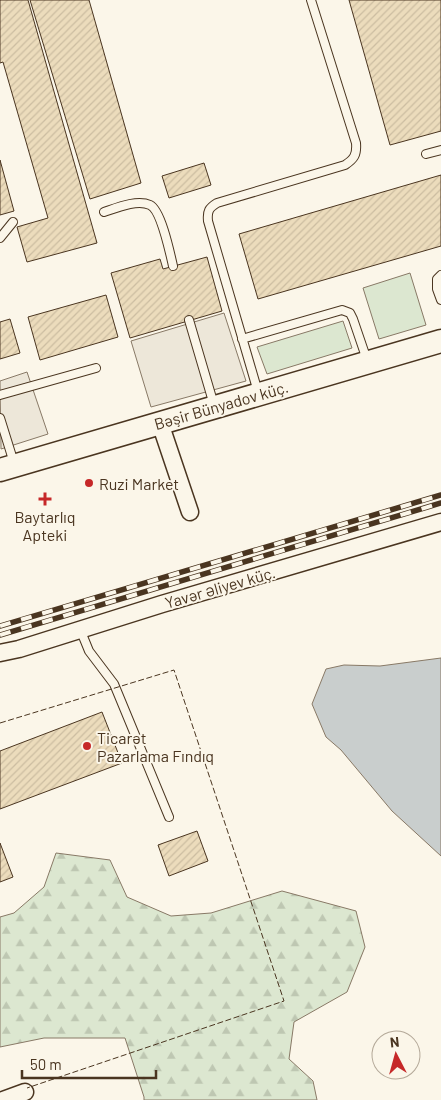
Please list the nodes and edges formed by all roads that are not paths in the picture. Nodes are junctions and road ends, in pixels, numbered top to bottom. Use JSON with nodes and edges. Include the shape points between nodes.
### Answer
{"nodes":[{"id":1,"x":311,"y":0,"type":"edge"},
{"id":2,"x":441,"y":150,"type":"edge"},
{"id":3,"x":426,"y":154,"type":"dead end"},
{"id":4,"x":104,"y":212,"type":"dead end"},
{"id":5,"x":13,"y":222,"type":"dead end"},
{"id":6,"x":0,"y":238,"type":"edge"},
{"id":7,"x":173,"y":266,"type":"dead end"},
{"id":8,"x":441,"y":275,"type":"edge"},
{"id":9,"x":441,"y":300,"type":"edge"},
{"id":10,"x":189,"y":320,"type":"dead end"},
{"id":11,"x":242,"y":339,"type":"junction"},
{"id":12,"x":441,"y":340,"type":"edge"},
{"id":13,"x":367,"y":362,"type":"junction"},
{"id":14,"x":96,"y":368,"type":"dead end"},
{"id":15,"x":259,"y":394,"type":"junction"},
{"id":16,"x":0,"y":395,"type":"edge"},
{"id":17,"x":215,"y":407,"type":"junction"},
{"id":18,"x":0,"y":418,"type":"edge"},
{"id":19,"x":160,"y":423,"type":"junction"},
{"id":20,"x":8,"y":467,"type":"edge"},
{"id":21,"x":190,"y":512,"type":"dead end"},
{"id":22,"x":441,"y":522,"type":"edge"},
{"id":23,"x":80,"y":629,"type":"junction"},
{"id":24,"x":0,"y":653,"type":"edge"},
{"id":25,"x":169,"y":817,"type":"dead end"},
{"id":26,"x":26,"y":1092,"type":"dead end"},
{"id":27,"x":3,"y":1100,"type":"edge"}],
"edges":[{"from":1,"to":11,"type":"lane","via":[[356,143],[356,152],[353,160],[345,165],[210,207],[208,221]]},
{"from":2,"to":3,"type":"lane"},
{"from":4,"to":7,"type":"lane","via":[[130,204],[150,205],[157,212]]},
{"from":5,"to":6,"type":"lane"},
{"from":8,"to":9,"type":"lane","via":[[437,279],[437,289]]},
{"from":10,"to":17,"type":"lane"},
{"from":11,"to":13,"type":"lane","via":[[342,310],[350,313],[354,320]]},
{"from":11,"to":15,"type":"lane"},
{"from":12,"to":13,"type":"street","name":"Bəşir Bünyadov küç."},
{"from":13,"to":15,"type":"street","name":"Bəşir Bünyadov küç."},
{"from":14,"to":16,"type":"lane"},
{"from":15,"to":17,"type":"street","name":"Bəşir Bünyadov küç."},
{"from":17,"to":19,"type":"street","name":"Bəşir Bünyadov küç."},
{"from":18,"to":20,"type":"lane"},
{"from":19,"to":20,"type":"street","name":"Bəşir Bünyadov küç."},
{"from":19,"to":21,"type":"street"},
{"from":22,"to":23,"type":"street","name":"Yavər Əliyev küç."},
{"from":23,"to":24,"type":"street","name":"Yavər Əliyev küç."},
{"from":23,"to":25,"type":"lane","via":[[89,652],[114,684]]},
{"from":26,"to":27,"type":"street"}]}
